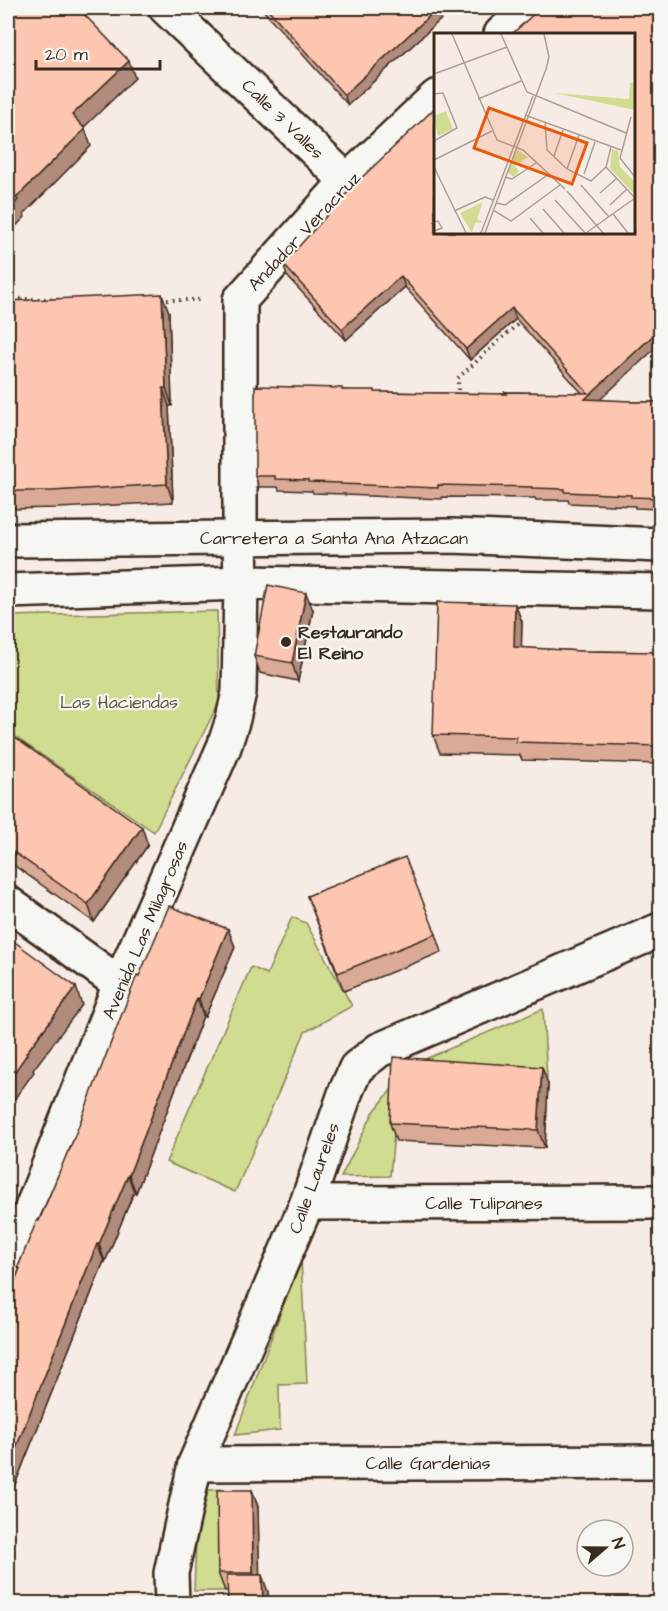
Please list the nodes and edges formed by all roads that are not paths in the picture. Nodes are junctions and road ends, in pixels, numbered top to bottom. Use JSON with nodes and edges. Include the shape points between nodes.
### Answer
{"nodes":[{"id":1,"x":166,"y":8,"type":"edge"},
{"id":2,"x":529,"y":8,"type":"edge"},
{"id":3,"x":502,"y":33,"type":"edge"},
{"id":4,"x":434,"y":98,"type":"edge"},
{"id":5,"x":347,"y":181,"type":"junction"},
{"id":6,"x":240,"y":539,"type":"junction"},
{"id":7,"x":8,"y":540,"type":"edge"},
{"id":8,"x":660,"y":546,"type":"edge"},
{"id":9,"x":241,"y":583,"type":"junction"},
{"id":10,"x":8,"y":591,"type":"edge"},
{"id":11,"x":660,"y":591,"type":"edge"},
{"id":12,"x":8,"y":903,"type":"edge"},
{"id":13,"x":660,"y":930,"type":"edge"},
{"id":14,"x":120,"y":984,"type":"junction"},
{"id":15,"x":660,"y":1202,"type":"edge"},
{"id":16,"x":307,"y":1203,"type":"junction"},
{"id":17,"x":18,"y":1212,"type":"edge"},
{"id":18,"x":8,"y":1269,"type":"edge"},
{"id":19,"x":660,"y":1462,"type":"edge"},
{"id":20,"x":195,"y":1464,"type":"junction"},
{"id":21,"x":172,"y":1604,"type":"edge"}],
"edges":[{"from":1,"to":5,"type":"street","name":"Calle 3 Valles"},
{"from":2,"to":3,"type":"street"},
{"from":4,"to":5,"type":"street","name":"Andador Veracruz"},
{"from":5,"to":6,"type":"street","name":"Andador Veracruz","via":[[240,300]]},
{"from":6,"to":7,"type":"street","name":"Carretera a Santa Ana Atzacan"},
{"from":6,"to":8,"type":"street","name":"Carretera a Santa Ana Atzacan","via":[[452,536]]},
{"from":6,"to":9,"type":"street","name":"Andador Veracruz"},
{"from":9,"to":10,"type":"street"},
{"from":9,"to":11,"type":"street"},
{"from":9,"to":14,"type":"street","name":"Avenida Las Milagrosas","via":[[239,692],[233,719]]},
{"from":12,"to":14,"type":"street"},
{"from":13,"to":16,"type":"street","name":"Calle Laureles","via":[[379,1050],[356,1068]]},
{"from":14,"to":17,"type":"street","name":"Avenida Las Milagrosas"},
{"from":15,"to":16,"type":"street","name":"Calle Tulipanes"},
{"from":16,"to":20,"type":"street","name":"Calle Laureles"},
{"from":17,"to":18,"type":"street","name":"Avenida Las Milagrosas"},
{"from":19,"to":20,"type":"street","name":"Calle Gardenias"},
{"from":20,"to":21,"type":"street","name":"Calle Laureles","via":[[171,1573]]}]}
